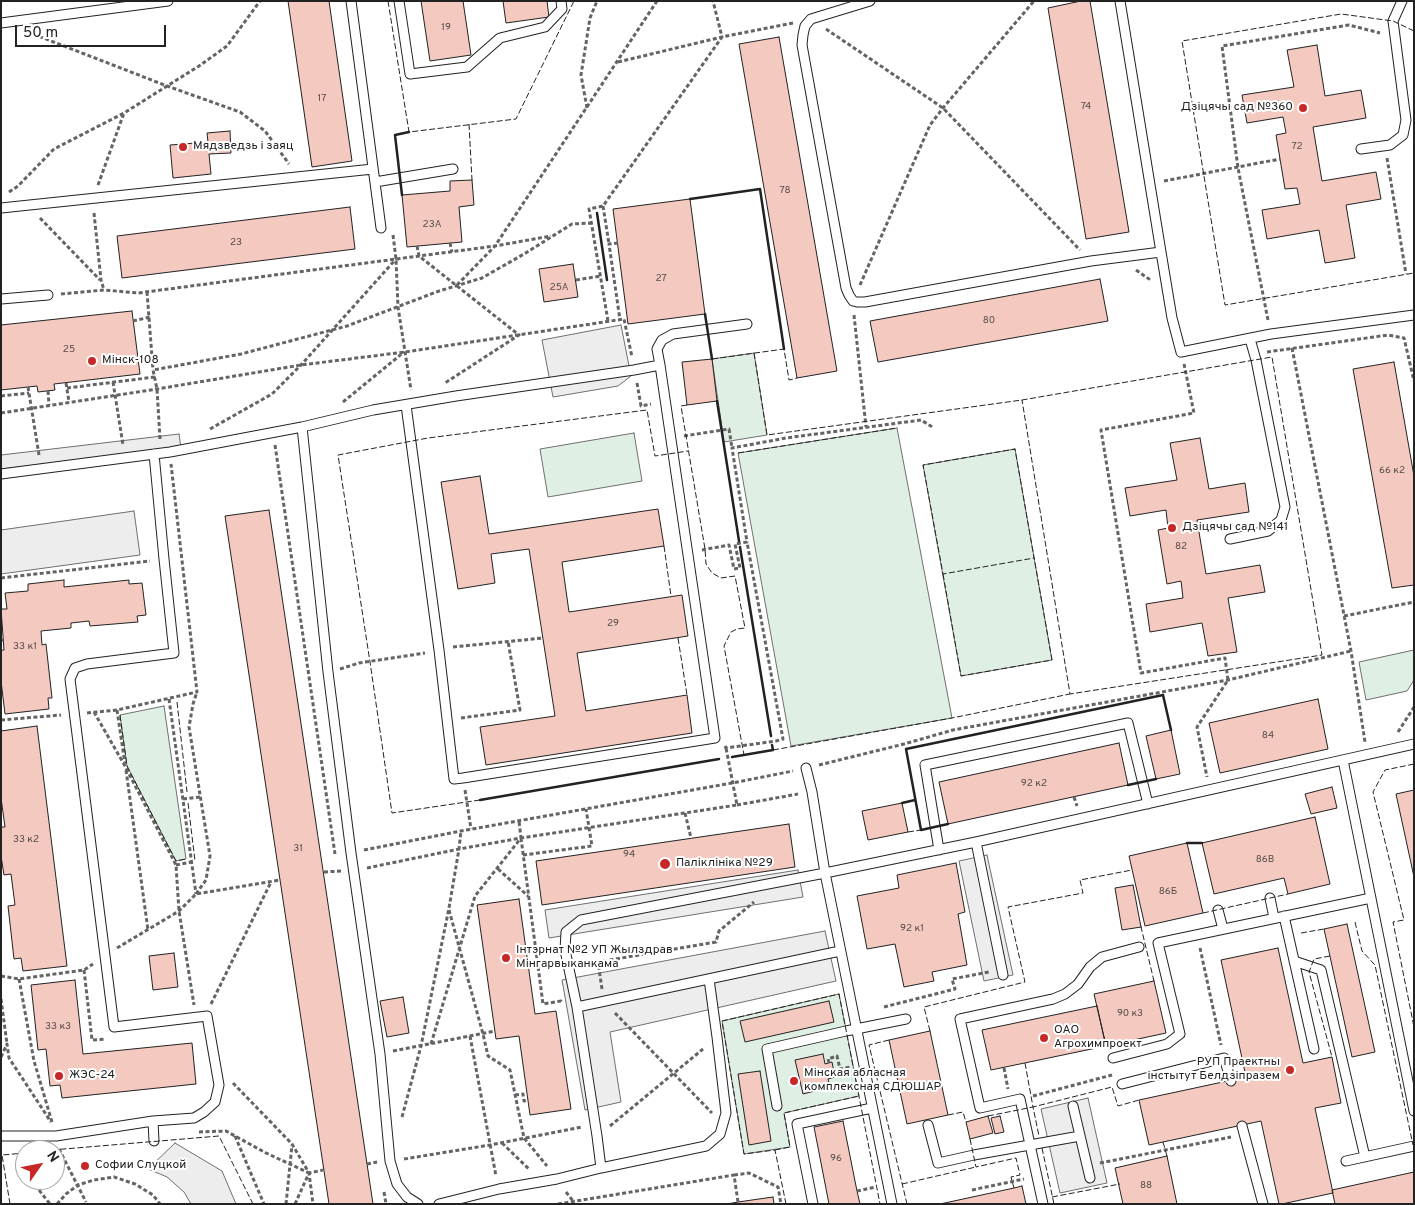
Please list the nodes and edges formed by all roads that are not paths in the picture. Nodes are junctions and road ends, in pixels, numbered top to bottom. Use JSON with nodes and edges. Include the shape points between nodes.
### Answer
{"nodes":[{"id":1,"x":168,"y":1,"type":"edge"},
{"id":2,"x":351,"y":1,"type":"edge"},
{"id":3,"x":400,"y":1,"type":"edge"},
{"id":4,"x":561,"y":1,"type":"edge"},
{"id":5,"x":870,"y":1,"type":"edge"},
{"id":6,"x":1120,"y":1,"type":"edge"},
{"id":7,"x":1402,"y":1,"type":"edge"},
{"id":8,"x":1,"y":23,"type":"edge"},
{"id":9,"x":1361,"y":149,"type":"dead end"},
{"id":10,"x":373,"y":169,"type":"junction"},
{"id":11,"x":452,"y":169,"type":"dead end"},
{"id":12,"x":375,"y":182,"type":"junction"},
{"id":13,"x":1,"y":208,"type":"edge"},
{"id":14,"x":381,"y":228,"type":"dead end"},
{"id":15,"x":1161,"y":252,"type":"junction"},
{"id":16,"x":48,"y":295,"type":"road end"},
{"id":17,"x":1,"y":299,"type":"edge"},
{"id":18,"x":1414,"y":315,"type":"edge"},
{"id":19,"x":747,"y":324,"type":"dead end"},
{"id":20,"x":1250,"y":339,"type":"junction"},
{"id":21,"x":660,"y":365,"type":"junction"},
{"id":22,"x":409,"y":404,"type":"junction"},
{"id":23,"x":302,"y":427,"type":"junction"},
{"id":24,"x":157,"y":454,"type":"junction"},
{"id":25,"x":1,"y":474,"type":"edge"},
{"id":26,"x":1230,"y":538,"type":"dead end"},
{"id":27,"x":1414,"y":744,"type":"edge"},
{"id":28,"x":1343,"y":760,"type":"junction"},
{"id":29,"x":806,"y":768,"type":"road end"},
{"id":30,"x":1148,"y":804,"type":"junction"},
{"id":31,"x":976,"y":842,"type":"junction"},
{"id":32,"x":938,"y":850,"type":"junction"},
{"id":33,"x":825,"y":873,"type":"junction"},
{"id":34,"x":1270,"y":898,"type":"dead end"},
{"id":35,"x":1371,"y":898,"type":"junction"},
{"id":36,"x":1218,"y":910,"type":"dead end"},
{"id":37,"x":1279,"y":917,"type":"junction"},
{"id":38,"x":1223,"y":929,"type":"junction"},
{"id":39,"x":1139,"y":947,"type":"dead end"},
{"id":40,"x":840,"y":951,"type":"junction"},
{"id":41,"x":1294,"y":961,"type":"junction"},
{"id":42,"x":1003,"y":972,"type":"road end"},
{"id":43,"x":709,"y":979,"type":"junction"},
{"id":44,"x":577,"y":1007,"type":"junction"},
{"id":45,"x":906,"y":1019,"type":"dead end"},
{"id":46,"x":857,"y":1029,"type":"junction"},
{"id":47,"x":1314,"y":1049,"type":"dead end"},
{"id":48,"x":1113,"y":1058,"type":"dead end"},
{"id":49,"x":1230,"y":1080,"type":"dead end"},
{"id":50,"x":1122,"y":1084,"type":"dead end"},
{"id":51,"x":777,"y":1106,"type":"dead end"},
{"id":52,"x":1073,"y":1106,"type":"dead end"},
{"id":53,"x":872,"y":1108,"type":"junction"},
{"id":54,"x":1414,"y":1111,"type":"edge"},
{"id":55,"x":153,"y":1121,"type":"junction"},
{"id":56,"x":928,"y":1125,"type":"dead end"},
{"id":57,"x":1243,"y":1130,"type":"road end"},
{"id":58,"x":1,"y":1136,"type":"edge"},
{"id":59,"x":1080,"y":1136,"type":"junction"},
{"id":60,"x":154,"y":1141,"type":"dead end"},
{"id":61,"x":1030,"y":1146,"type":"junction"},
{"id":62,"x":1414,"y":1146,"type":"edge"},
{"id":63,"x":1365,"y":1157,"type":"junction"},
{"id":64,"x":1346,"y":1161,"type":"dead end"},
{"id":65,"x":601,"y":1168,"type":"junction"},
{"id":66,"x":1090,"y":1178,"type":"dead end"},
{"id":67,"x":890,"y":1203,"type":"edge"},
{"id":68,"x":418,"y":1204,"type":"edge"},
{"id":69,"x":439,"y":1204,"type":"edge"},
{"id":70,"x":813,"y":1204,"type":"edge"},
{"id":71,"x":1043,"y":1204,"type":"edge"},
{"id":72,"x":1263,"y":1204,"type":"edge"}],
"edges":[{"from":1,"to":8,"type":"lane"},
{"from":2,"to":10,"type":"lane"},
{"from":3,"to":4,"type":"lane","via":[[410,74],[467,67],[500,38],[545,27],[562,10]]},
{"from":5,"to":15,"type":"lane","via":[[811,19],[804,26],[802,45],[846,288],[853,301],[865,302],[1091,260]]},
{"from":6,"to":15,"type":"lane"},
{"from":7,"to":9,"type":"lane","via":[[1393,21],[1406,120],[1403,135],[1390,145]]},
{"from":10,"to":12,"type":"lane"},
{"from":10,"to":13,"type":"lane"},
{"from":11,"to":12,"type":"lane"},
{"from":12,"to":14,"type":"lane"},
{"from":15,"to":20,"type":"lane","via":[[1181,352]]},
{"from":16,"to":17,"type":"lane"},
{"from":18,"to":20,"type":"lane"},
{"from":19,"to":21,"type":"lane","via":[[673,334],[662,340],[657,349]]},
{"from":20,"to":26,"type":"lane","via":[[1285,507],[1280,520],[1268,531]]},
{"from":21,"to":22,"type":"lane"},
{"from":21,"to":22,"type":"lane","via":[[715,738],[454,779]]},
{"from":22,"to":23,"type":"lane"},
{"from":23,"to":24,"type":"lane"},
{"from":23,"to":68,"type":"lane","via":[[328,672],[380,1054],[390,1161],[397,1184]]},
{"from":24,"to":25,"type":"lane"},
{"from":24,"to":55,"type":"lane","via":[[174,653],[87,664],[76,668],[70,679],[114,1027],[207,1016],[220,1085],[215,1102],[194,1118]]},
{"from":27,"to":28,"type":"lane"},
{"from":28,"to":30,"type":"lane"},
{"from":28,"to":35,"type":"lane"},
{"from":29,"to":33,"type":"lane"},
{"from":30,"to":31,"type":"lane"},
{"from":30,"to":32,"type":"lane","via":[[1128,723],[925,765]]},
{"from":31,"to":32,"type":"lane"},
{"from":31,"to":42,"type":"lane"},
{"from":32,"to":33,"type":"lane"},
{"from":33,"to":40,"type":"lane"},
{"from":33,"to":44,"type":"lane","via":[[581,920],[566,932],[565,950]]},
{"from":34,"to":37,"type":"lane"},
{"from":35,"to":37,"type":"lane"},
{"from":35,"to":54,"type":"lane"},
{"from":36,"to":38,"type":"lane"},
{"from":37,"to":38,"type":"lane"},
{"from":37,"to":41,"type":"lane"},
{"from":38,"to":48,"type":"lane","via":[[1158,943],[1180,1034],[1167,1044]]},
{"from":39,"to":61,"type":"lane","via":[[1102,957],[1078,984],[1053,999],[960,1019],[980,1108],[1020,1099]]},
{"from":40,"to":43,"type":"lane"},
{"from":40,"to":46,"type":"lane"},
{"from":41,"to":47,"type":"lane"},
{"from":41,"to":63,"type":"lane","via":[[1321,970]]},
{"from":43,"to":44,"type":"lane"},
{"from":43,"to":65,"type":"lane","via":[[726,1113],[720,1134],[706,1146]]},
{"from":44,"to":65,"type":"lane"},
{"from":45,"to":46,"type":"lane"},
{"from":46,"to":51,"type":"lane","via":[[767,1049]]},
{"from":46,"to":53,"type":"lane"},
{"from":49,"to":50,"type":"lane","via":[[1224,1058]]},
{"from":52,"to":59,"type":"lane"},
{"from":53,"to":67,"type":"lane"},
{"from":53,"to":70,"type":"lane","via":[[797,1124]]},
{"from":55,"to":58,"type":"lane","via":[[56,1136]]},
{"from":55,"to":60,"type":"lane"},
{"from":56,"to":61,"type":"lane","via":[[938,1163]]},
{"from":57,"to":72,"type":"lane"},
{"from":59,"to":61,"type":"lane"},
{"from":59,"to":66,"type":"lane"},
{"from":61,"to":71,"type":"lane"},
{"from":62,"to":63,"type":"lane"},
{"from":63,"to":64,"type":"lane"},
{"from":65,"to":69,"type":"lane"}]}
